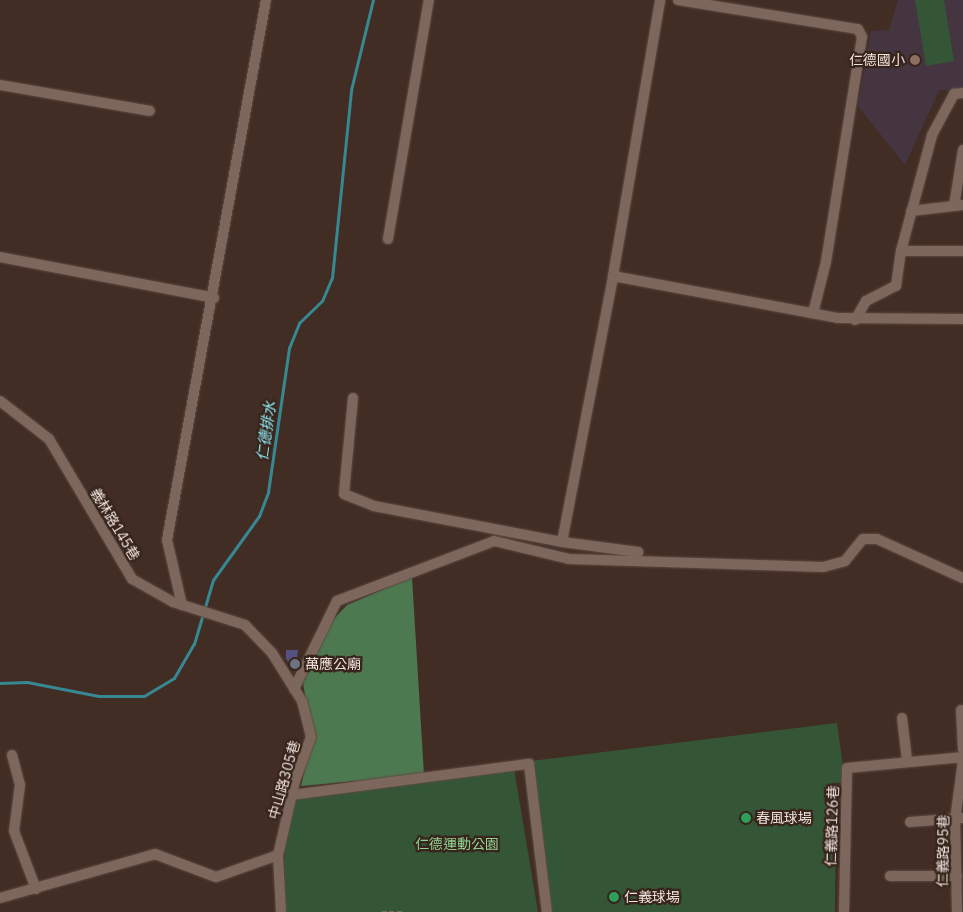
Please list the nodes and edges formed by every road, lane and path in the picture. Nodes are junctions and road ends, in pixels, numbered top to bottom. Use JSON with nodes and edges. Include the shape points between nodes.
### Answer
{"nodes":[{"id":1,"x":266,"y":0,"type":"edge"},
{"id":2,"x":429,"y":0,"type":"edge"},
{"id":3,"x":660,"y":0,"type":"edge"},
{"id":4,"x":678,"y":0,"type":"edge"},
{"id":5,"x":0,"y":85,"type":"edge"},
{"id":6,"x":963,"y":93,"type":"edge"},
{"id":7,"x":150,"y":111,"type":"dead end"},
{"id":8,"x":963,"y":150,"type":"edge"},
{"id":9,"x":959,"y":206,"type":"edge"},
{"id":10,"x":911,"y":211,"type":"junction"},
{"id":11,"x":388,"y":239,"type":"dead end"},
{"id":12,"x":900,"y":251,"type":"junction"},
{"id":13,"x":963,"y":251,"type":"edge"},
{"id":14,"x":0,"y":257,"type":"edge"},
{"id":15,"x":613,"y":276,"type":"junction"},
{"id":16,"x":214,"y":298,"type":"junction"},
{"id":17,"x":813,"y":313,"type":"junction"},
{"id":18,"x":963,"y":319,"type":"edge"},
{"id":19,"x":856,"y":320,"type":"junction"},
{"id":20,"x":353,"y":398,"type":"dead end"},
{"id":21,"x":0,"y":401,"type":"edge"},
{"id":22,"x":562,"y":542,"type":"junction"},
{"id":23,"x":638,"y":552,"type":"dead end"},
{"id":24,"x":963,"y":578,"type":"edge"},
{"id":25,"x":182,"y":605,"type":"junction"},
{"id":26,"x":294,"y":689,"type":"junction"},
{"id":27,"x":961,"y":710,"type":"dead end"},
{"id":28,"x":902,"y":718,"type":"dead end"},
{"id":29,"x":963,"y":748,"type":"edge"},
{"id":30,"x":12,"y":755,"type":"dead end"},
{"id":31,"x":963,"y":757,"type":"edge"},
{"id":32,"x":907,"y":760,"type":"junction"},
{"id":33,"x":963,"y":761,"type":"edge"},
{"id":34,"x":292,"y":795,"type":"junction"},
{"id":35,"x":959,"y":819,"type":"edge"},
{"id":36,"x":910,"y":822,"type":"dead end"},
{"id":37,"x":278,"y":855,"type":"junction"},
{"id":38,"x":890,"y":876,"type":"dead end"},
{"id":39,"x":956,"y":876,"type":"junction"},
{"id":40,"x":36,"y":889,"type":"junction"},
{"id":41,"x":0,"y":898,"type":"edge"},
{"id":42,"x":281,"y":912,"type":"edge"},
{"id":43,"x":382,"y":912,"type":"edge"},
{"id":44,"x":402,"y":912,"type":"edge"},
{"id":45,"x":547,"y":912,"type":"edge"},
{"id":46,"x":844,"y":912,"type":"edge"},
{"id":47,"x":957,"y":912,"type":"edge"}],
"edges":[{"from":1,"to":16,"type":"street"},
{"from":2,"to":11,"type":"street"},
{"from":3,"to":15,"type":"street"},
{"from":4,"to":17,"type":"street","via":[[858,29],[862,37],[828,252]]},
{"from":5,"to":7,"type":"street"},
{"from":6,"to":10,"type":"street","via":[[954,94],[932,135]]},
{"from":8,"to":9,"type":"street"},
{"from":9,"to":10,"type":"street"},
{"from":10,"to":12,"type":"street"},
{"from":12,"to":13,"type":"street"},
{"from":12,"to":19,"type":"street","via":[[896,286],[866,301]]},
{"from":14,"to":16,"type":"street"},
{"from":15,"to":17,"type":"street"},
{"from":15,"to":22,"type":"street"},
{"from":16,"to":25,"type":"street","via":[[167,540]]},
{"from":17,"to":19,"type":"street"},
{"from":18,"to":19,"type":"street"},
{"from":20,"to":22,"type":"street","via":[[344,494],[374,506]]},
{"from":21,"to":25,"type":"street","name":"義林路145巷","via":[[48,439],[132,579]]},
{"from":22,"to":23,"type":"street"},
{"from":24,"to":26,"type":"street","via":[[877,539],[863,539],[845,560],[824,567],[569,559],[494,541],[337,601]]},
{"from":25,"to":26,"type":"street","name":"義林路145巷","via":[[244,625],[272,653]]},
{"from":26,"to":34,"type":"street","name":"中山路305巷","via":[[302,701],[312,737]]},
{"from":27,"to":29,"type":"street"},
{"from":28,"to":32,"type":"street"},
{"from":30,"to":40,"type":"street","via":[[20,785],[14,831]]},
{"from":31,"to":32,"type":"street","name":"仁義路126巷"},
{"from":32,"to":46,"type":"street","name":"仁義路126巷","via":[[847,768]]},
{"from":33,"to":35,"type":"street","name":"仁義路95巷"},
{"from":34,"to":37,"type":"street","name":"中山路305巷"},
{"from":34,"to":45,"type":"street","via":[[529,764]]},
{"from":35,"to":36,"type":"street"},
{"from":35,"to":39,"type":"street","name":"仁義路95巷"},
{"from":37,"to":40,"type":"street","via":[[216,877],[154,854],[116,862]]},
{"from":37,"to":42,"type":"street","name":"中山路305巷"},
{"from":38,"to":39,"type":"street"},
{"from":39,"to":47,"type":"street","name":"仁義路95巷"},
{"from":40,"to":41,"type":"street"},
{"from":43,"to":44,"type":"path"}]}
